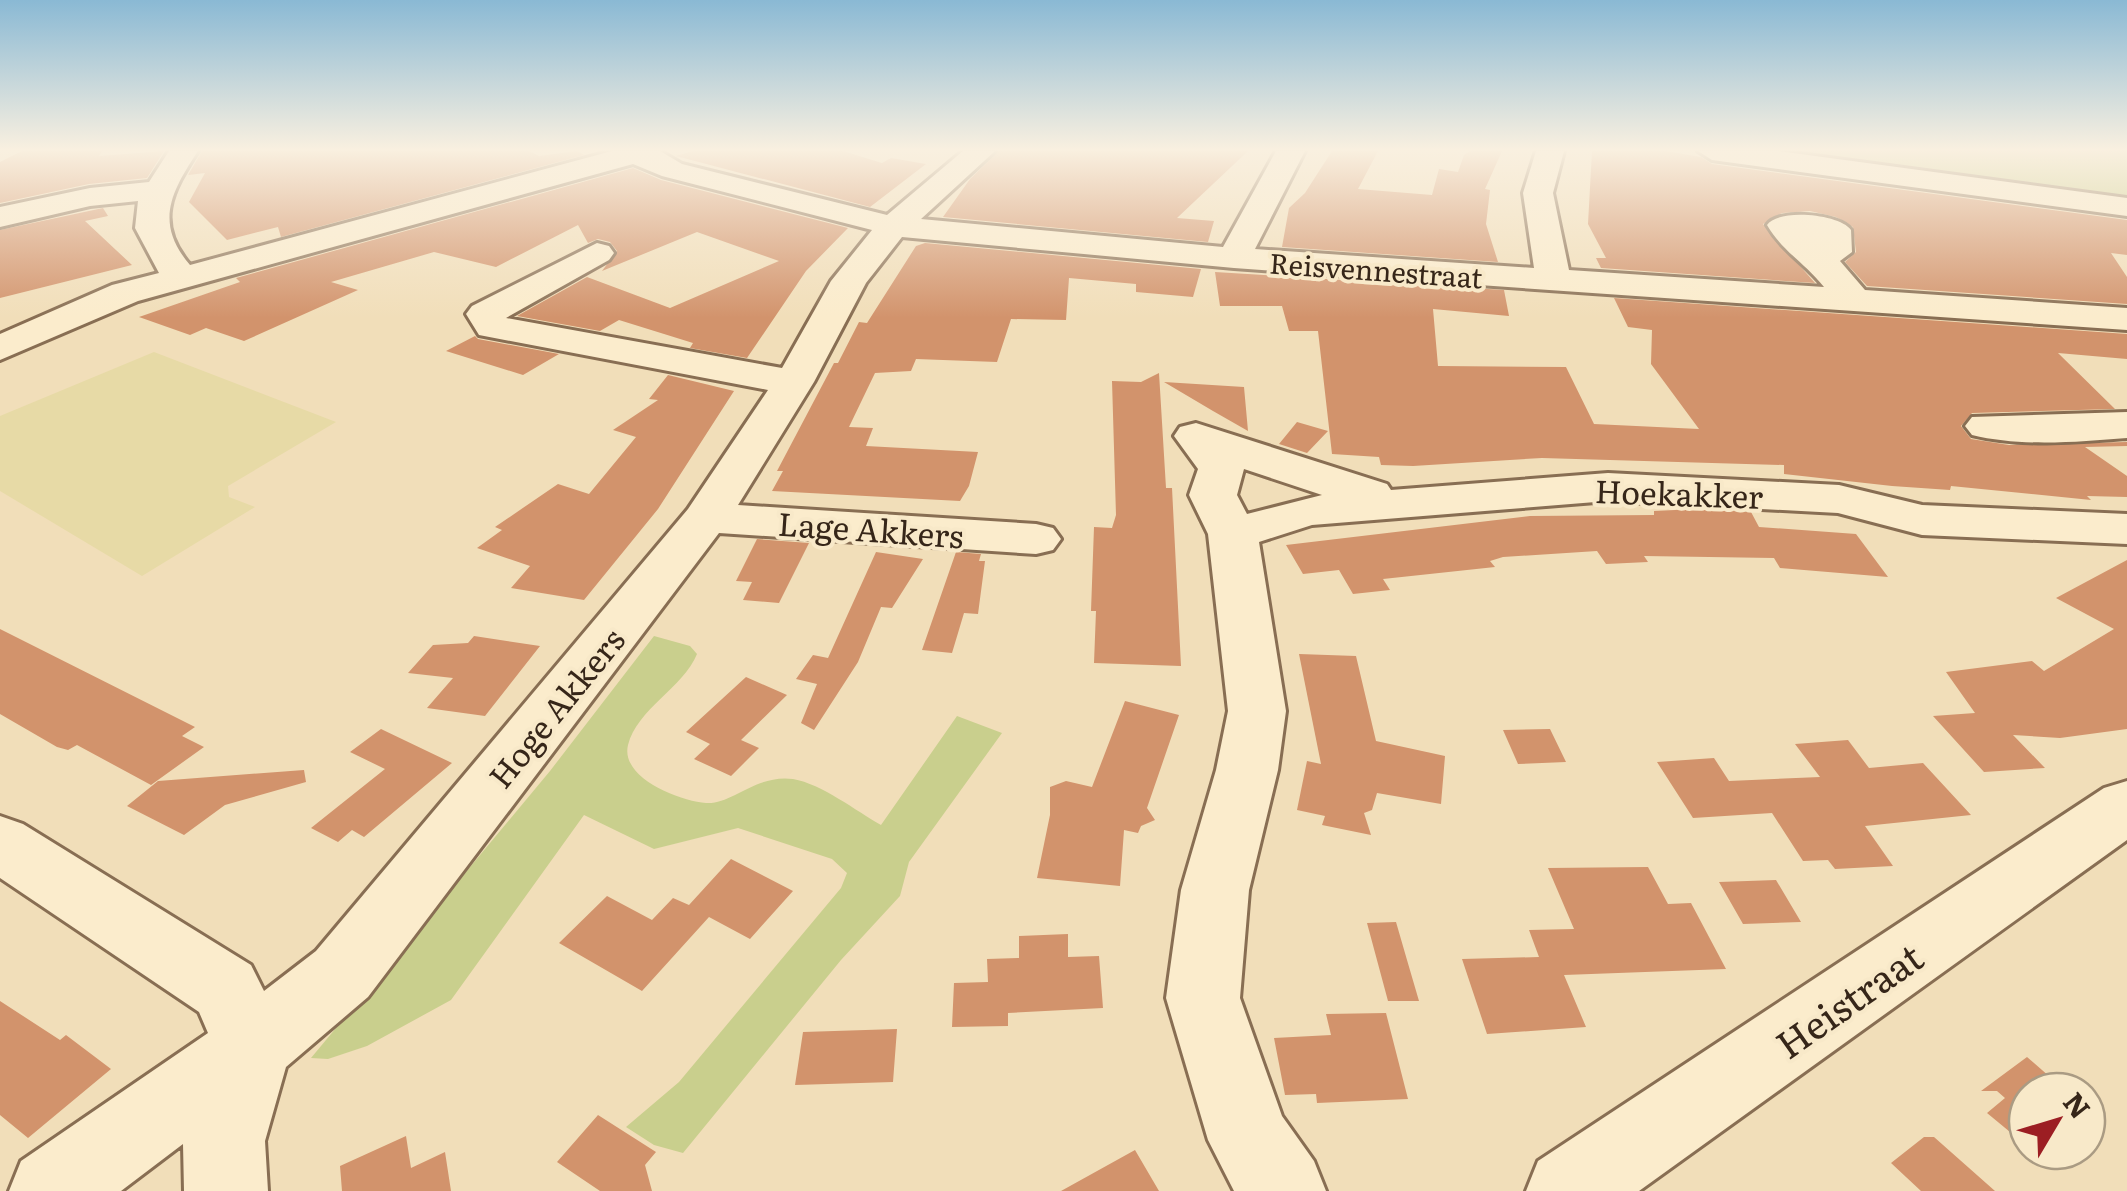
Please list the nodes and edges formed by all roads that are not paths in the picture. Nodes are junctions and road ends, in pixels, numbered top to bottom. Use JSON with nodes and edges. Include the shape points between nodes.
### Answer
{"nodes":[{"id":1,"x":45,"y":207,"type":"edge"},
{"id":2,"x":148,"y":207,"type":"edge"},
{"id":3,"x":444,"y":207,"type":"edge"},
{"id":4,"x":816,"y":207,"type":"edge"},
{"id":5,"x":916,"y":207,"type":"edge"},
{"id":6,"x":1259,"y":207,"type":"edge"},
{"id":7,"x":1540,"y":207,"type":"edge"},
{"id":8,"x":0,"y":216,"type":"edge"},
{"id":9,"x":893,"y":226,"type":"junction"},
{"id":10,"x":597,"y":253,"type":"dead end"},
{"id":11,"x":1816,"y":255,"type":"dead end"},
{"id":12,"x":1234,"y":258,"type":"junction"},
{"id":13,"x":182,"y":278,"type":"junction"},
{"id":14,"x":1554,"y":282,"type":"junction"},
{"id":15,"x":1857,"y":304,"type":"junction"},
{"id":16,"x":2127,"y":319,"type":"edge"},
{"id":17,"x":9,"y":331,"type":"edge"},
{"id":18,"x":794,"y":382,"type":"junction"},
{"id":19,"x":2127,"y":425,"type":"edge"},
{"id":20,"x":1988,"y":426,"type":"dead end"},
{"id":21,"x":1398,"y":501,"type":"junction"},
{"id":22,"x":706,"y":518,"type":"junction"},
{"id":23,"x":2127,"y":529,"type":"edge"},
{"id":24,"x":1233,"y":534,"type":"junction"},
{"id":25,"x":1036,"y":539,"type":"dead end"},
{"id":26,"x":2127,"y":806,"type":"edge"},
{"id":27,"x":0,"y":843,"type":"edge"},
{"id":28,"x":253,"y":1046,"type":"junction"},
{"id":29,"x":50,"y":1191,"type":"edge"},
{"id":30,"x":226,"y":1191,"type":"edge"},
{"id":31,"x":1284,"y":1191,"type":"edge"},
{"id":32,"x":1568,"y":1191,"type":"edge"}],
"edges":[{"from":1,"to":8,"type":"street"},
{"from":2,"to":13,"type":"street","via":[[148,227]]},
{"from":3,"to":13,"type":"street"},
{"from":4,"to":9,"type":"street","name":"Reisvennestraat"},
{"from":5,"to":9,"type":"street","name":"Hoge Akkers"},
{"from":6,"to":12,"type":"street"},
{"from":7,"to":14,"type":"street"},
{"from":9,"to":12,"type":"street","name":"Reisvennestraat"},
{"from":9,"to":18,"type":"street","name":"Hoge Akkers","via":[[849,281]]},
{"from":10,"to":18,"type":"street","via":[[485,314],[492,327]]},
{"from":11,"to":15,"type":"street"},
{"from":12,"to":14,"type":"street","name":"Reisvennestraat"},
{"from":13,"to":17,"type":"street"},
{"from":14,"to":15,"type":"street","name":"Reisvennestraat"},
{"from":15,"to":16,"type":"street","name":"Reisvennestraat"},
{"from":18,"to":22,"type":"street","name":"Hoge Akkers"},
{"from":19,"to":20,"type":"street"},
{"from":21,"to":23,"type":"street","name":"Hoekakker","via":[[1608,487],[1839,499],[1922,520]]},
{"from":21,"to":24,"type":"street","name":"Hoekakker","via":[[1308,511]]},
{"from":21,"to":24,"type":"street","via":[[1307,477],[1196,436],[1221,468],[1213,495]]},
{"from":22,"to":25,"type":"street","name":"Lage Akkers"},
{"from":22,"to":28,"type":"street","name":"Hoge Akkers","via":[[342,974]]},
{"from":24,"to":31,"type":"street","via":[[1256,711],[1215,890],[1203,998],[1249,1140]]},
{"from":26,"to":32,"type":"street","name":"Heistraat"},
{"from":27,"to":28,"type":"street","via":[[226,989]]},
{"from":28,"to":29,"type":"street","name":"Hoge Akkers"},
{"from":28,"to":30,"type":"street","via":[[224,1141]]}]}
